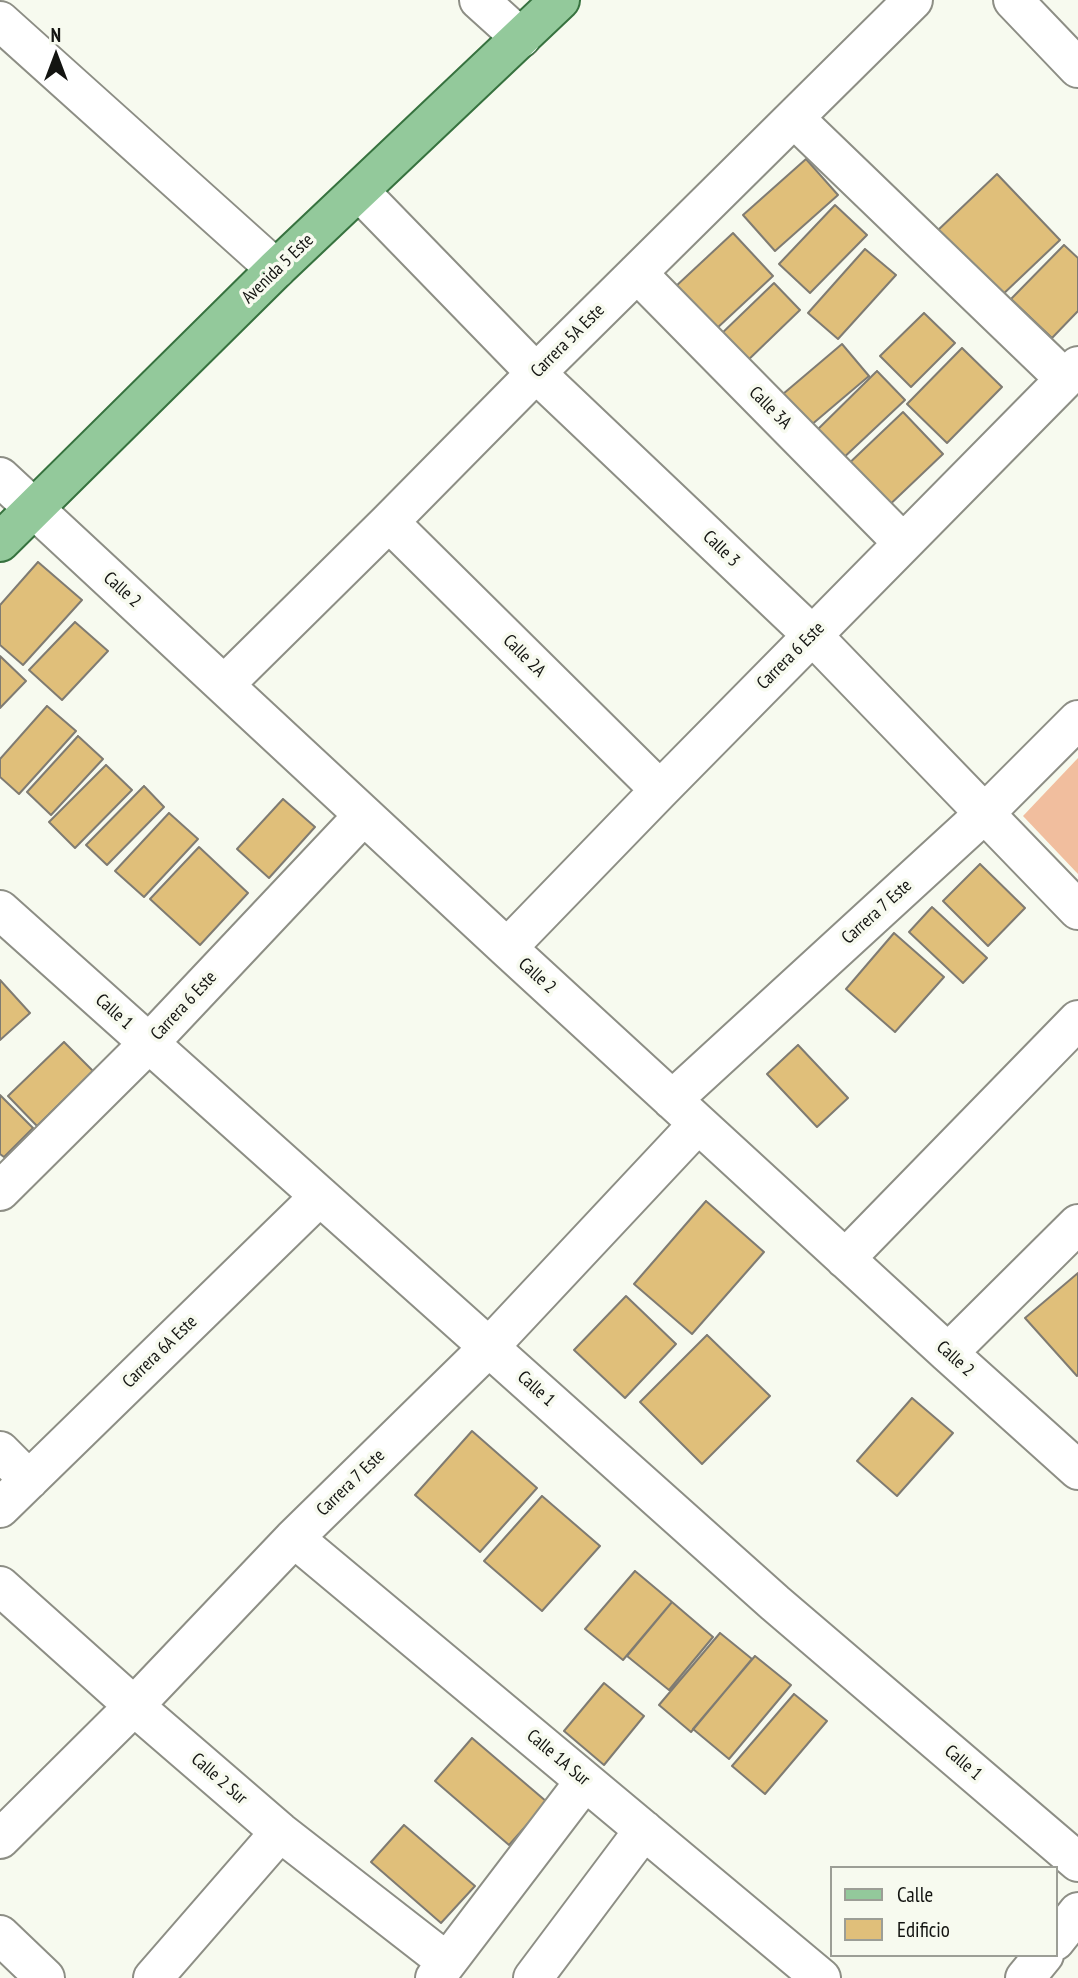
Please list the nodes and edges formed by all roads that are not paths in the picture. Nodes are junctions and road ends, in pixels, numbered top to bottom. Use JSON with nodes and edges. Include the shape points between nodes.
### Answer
{"nodes":[{"id":1,"x":479,"y":0,"type":"edge"},
{"id":2,"x":560,"y":0,"type":"edge"},
{"id":3,"x":913,"y":0,"type":"edge"},
{"id":4,"x":1013,"y":0,"type":"edge"},
{"id":5,"x":0,"y":21,"type":"edge"},
{"id":6,"x":521,"y":38,"type":"junction"},
{"id":7,"x":1078,"y":68,"type":"edge"},
{"id":8,"x":794,"y":118,"type":"junction"},
{"id":9,"x":360,"y":192,"type":"junction"},
{"id":10,"x":276,"y":269,"type":"junction"},
{"id":11,"x":637,"y":273,"type":"junction"},
{"id":12,"x":1072,"y":372,"type":"edge"},
{"id":13,"x":536,"y":373,"type":"junction"},
{"id":14,"x":0,"y":477,"type":"edge"},
{"id":15,"x":34,"y":509,"type":"junction"},
{"id":16,"x":389,"y":522,"type":"junction"},
{"id":17,"x":0,"y":542,"type":"edge"},
{"id":18,"x":904,"y":544,"type":"junction"},
{"id":19,"x":812,"y":635,"type":"junction"},
{"id":20,"x":225,"y":684,"type":"junction"},
{"id":21,"x":1078,"y":720,"type":"edge"},
{"id":22,"x":660,"y":790,"type":"junction"},
{"id":23,"x":984,"y":814,"type":"junction"},
{"id":24,"x":363,"y":816,"type":"junction"},
{"id":25,"x":1078,"y":909,"type":"edge"},
{"id":26,"x":0,"y":910,"type":"edge"},
{"id":27,"x":507,"y":948,"type":"junction"},
{"id":28,"x":1078,"y":1020,"type":"edge"},
{"id":29,"x":149,"y":1043,"type":"junction"},
{"id":30,"x":685,"y":1112,"type":"junction"},
{"id":31,"x":0,"y":1191,"type":"edge"},
{"id":32,"x":320,"y":1196,"type":"junction"},
{"id":33,"x":1078,"y":1224,"type":"edge"},
{"id":34,"x":845,"y":1259,"type":"junction"},
{"id":35,"x":489,"y":1347,"type":"junction"},
{"id":36,"x":948,"y":1353,"type":"junction"},
{"id":37,"x":0,"y":1451,"type":"edge"},
{"id":38,"x":1078,"y":1470,"type":"edge"},
{"id":39,"x":29,"y":1480,"type":"junction"},
{"id":40,"x":0,"y":1508,"type":"edge"},
{"id":41,"x":294,"y":1538,"type":"junction"},
{"id":42,"x":0,"y":1586,"type":"edge"},
{"id":43,"x":134,"y":1706,"type":"junction"},
{"id":44,"x":585,"y":1781,"type":"junction"},
{"id":45,"x":644,"y":1830,"type":"junction"},
{"id":46,"x":280,"y":1832,"type":"junction"},
{"id":47,"x":0,"y":1839,"type":"edge"},
{"id":48,"x":1078,"y":1862,"type":"edge"},
{"id":49,"x":1078,"y":1913,"type":"edge"},
{"id":50,"x":0,"y":1935,"type":"edge"},
{"id":51,"x":1057,"y":1939,"type":"edge"},
{"id":52,"x":1042,"y":1957,"type":"edge"},
{"id":53,"x":441,"y":1970,"type":"edge"},
{"id":54,"x":45,"y":1978,"type":"edge"},
{"id":55,"x":153,"y":1978,"type":"edge"},
{"id":56,"x":533,"y":1978,"type":"edge"},
{"id":57,"x":821,"y":1978,"type":"edge"},
{"id":58,"x":1025,"y":1978,"type":"edge"}],
"edges":[{"from":1,"to":6,"type":"street"},
{"from":2,"to":6,"type":"main road","name":"Avenida 5 Este"},
{"from":3,"to":8,"type":"street","name":"Carrera 5A Este"},
{"from":4,"to":7,"type":"street"},
{"from":5,"to":10,"type":"street"},
{"from":6,"to":9,"type":"main road","name":"Avenida 5 Este"},
{"from":8,"to":11,"type":"street","name":"Carrera 5A Este"},
{"from":8,"to":12,"type":"street"},
{"from":9,"to":10,"type":"main road","name":"Avenida 5 Este"},
{"from":9,"to":13,"type":"street","name":"Calle 3"},
{"from":10,"to":15,"type":"main road","name":"Avenida 5 Este"},
{"from":11,"to":13,"type":"street","name":"Carrera 5A Este"},
{"from":11,"to":18,"type":"street","name":"Calle 3A"},
{"from":12,"to":18,"type":"street","name":"Carrera 6 Este"},
{"from":13,"to":16,"type":"street","name":"Carrera 5A Este"},
{"from":13,"to":19,"type":"street","name":"Calle 3"},
{"from":14,"to":15,"type":"street","name":"Calle 2"},
{"from":15,"to":17,"type":"main road","name":"Avenida 5 Este"},
{"from":15,"to":20,"type":"street","name":"Calle 2"},
{"from":16,"to":20,"type":"street","name":"Carrera 5A Este"},
{"from":16,"to":22,"type":"street","name":"Calle 2A"},
{"from":18,"to":19,"type":"street","name":"Carrera 6 Este"},
{"from":19,"to":22,"type":"street","name":"Carrera 6 Este"},
{"from":19,"to":23,"type":"street","name":"Calle 3"},
{"from":20,"to":24,"type":"street","name":"Calle 2"},
{"from":21,"to":23,"type":"street","name":"Carrera 7 Este"},
{"from":22,"to":27,"type":"street","name":"Carrera 6 Este"},
{"from":23,"to":25,"type":"street","name":"Calle 3"},
{"from":23,"to":30,"type":"street","name":"Carrera 7 Este"},
{"from":24,"to":27,"type":"street","name":"Calle 2"},
{"from":24,"to":29,"type":"street","name":"Carrera 6 Este"},
{"from":26,"to":29,"type":"street","name":"Calle 1"},
{"from":27,"to":30,"type":"street","name":"Calle 2"},
{"from":28,"to":34,"type":"street"},
{"from":29,"to":31,"type":"street","name":"Carrera 6 Este"},
{"from":29,"to":32,"type":"street","name":"Calle 1"},
{"from":30,"to":34,"type":"street","name":"Calle 2"},
{"from":30,"to":35,"type":"street","name":"Carrera 7 Este"},
{"from":32,"to":35,"type":"street","name":"Calle 1"},
{"from":32,"to":39,"type":"street","name":"Carrera 6A Este"},
{"from":33,"to":36,"type":"street"},
{"from":34,"to":36,"type":"street","name":"Calle 2"},
{"from":35,"to":41,"type":"street","name":"Carrera 7 Este"},
{"from":35,"to":48,"type":"street","name":"Calle 1","via":[[775,1602]]},
{"from":36,"to":38,"type":"street","name":"Calle 2"},
{"from":37,"to":39,"type":"street"},
{"from":39,"to":40,"type":"street","name":"Carrera 6A Este"},
{"from":41,"to":43,"type":"street","name":"Carrera 7 Este"},
{"from":41,"to":44,"type":"street","name":"Calle 1A Sur"},
{"from":42,"to":43,"type":"street","name":"Calle 2 Sur"},
{"from":43,"to":46,"type":"street","name":"Calle 2 Sur"},
{"from":43,"to":47,"type":"street","name":"Carrera 7 Este"},
{"from":44,"to":45,"type":"street","name":"Calle 1A Sur"},
{"from":44,"to":53,"type":"street"},
{"from":45,"to":56,"type":"street"},
{"from":45,"to":57,"type":"street","name":"Calle 1A Sur"},
{"from":46,"to":53,"type":"street","name":"Calle 2 Sur"},
{"from":46,"to":55,"type":"street"},
{"from":49,"to":51,"type":"street"},
{"from":50,"to":54,"type":"street"},
{"from":52,"to":58,"type":"street"}]}
